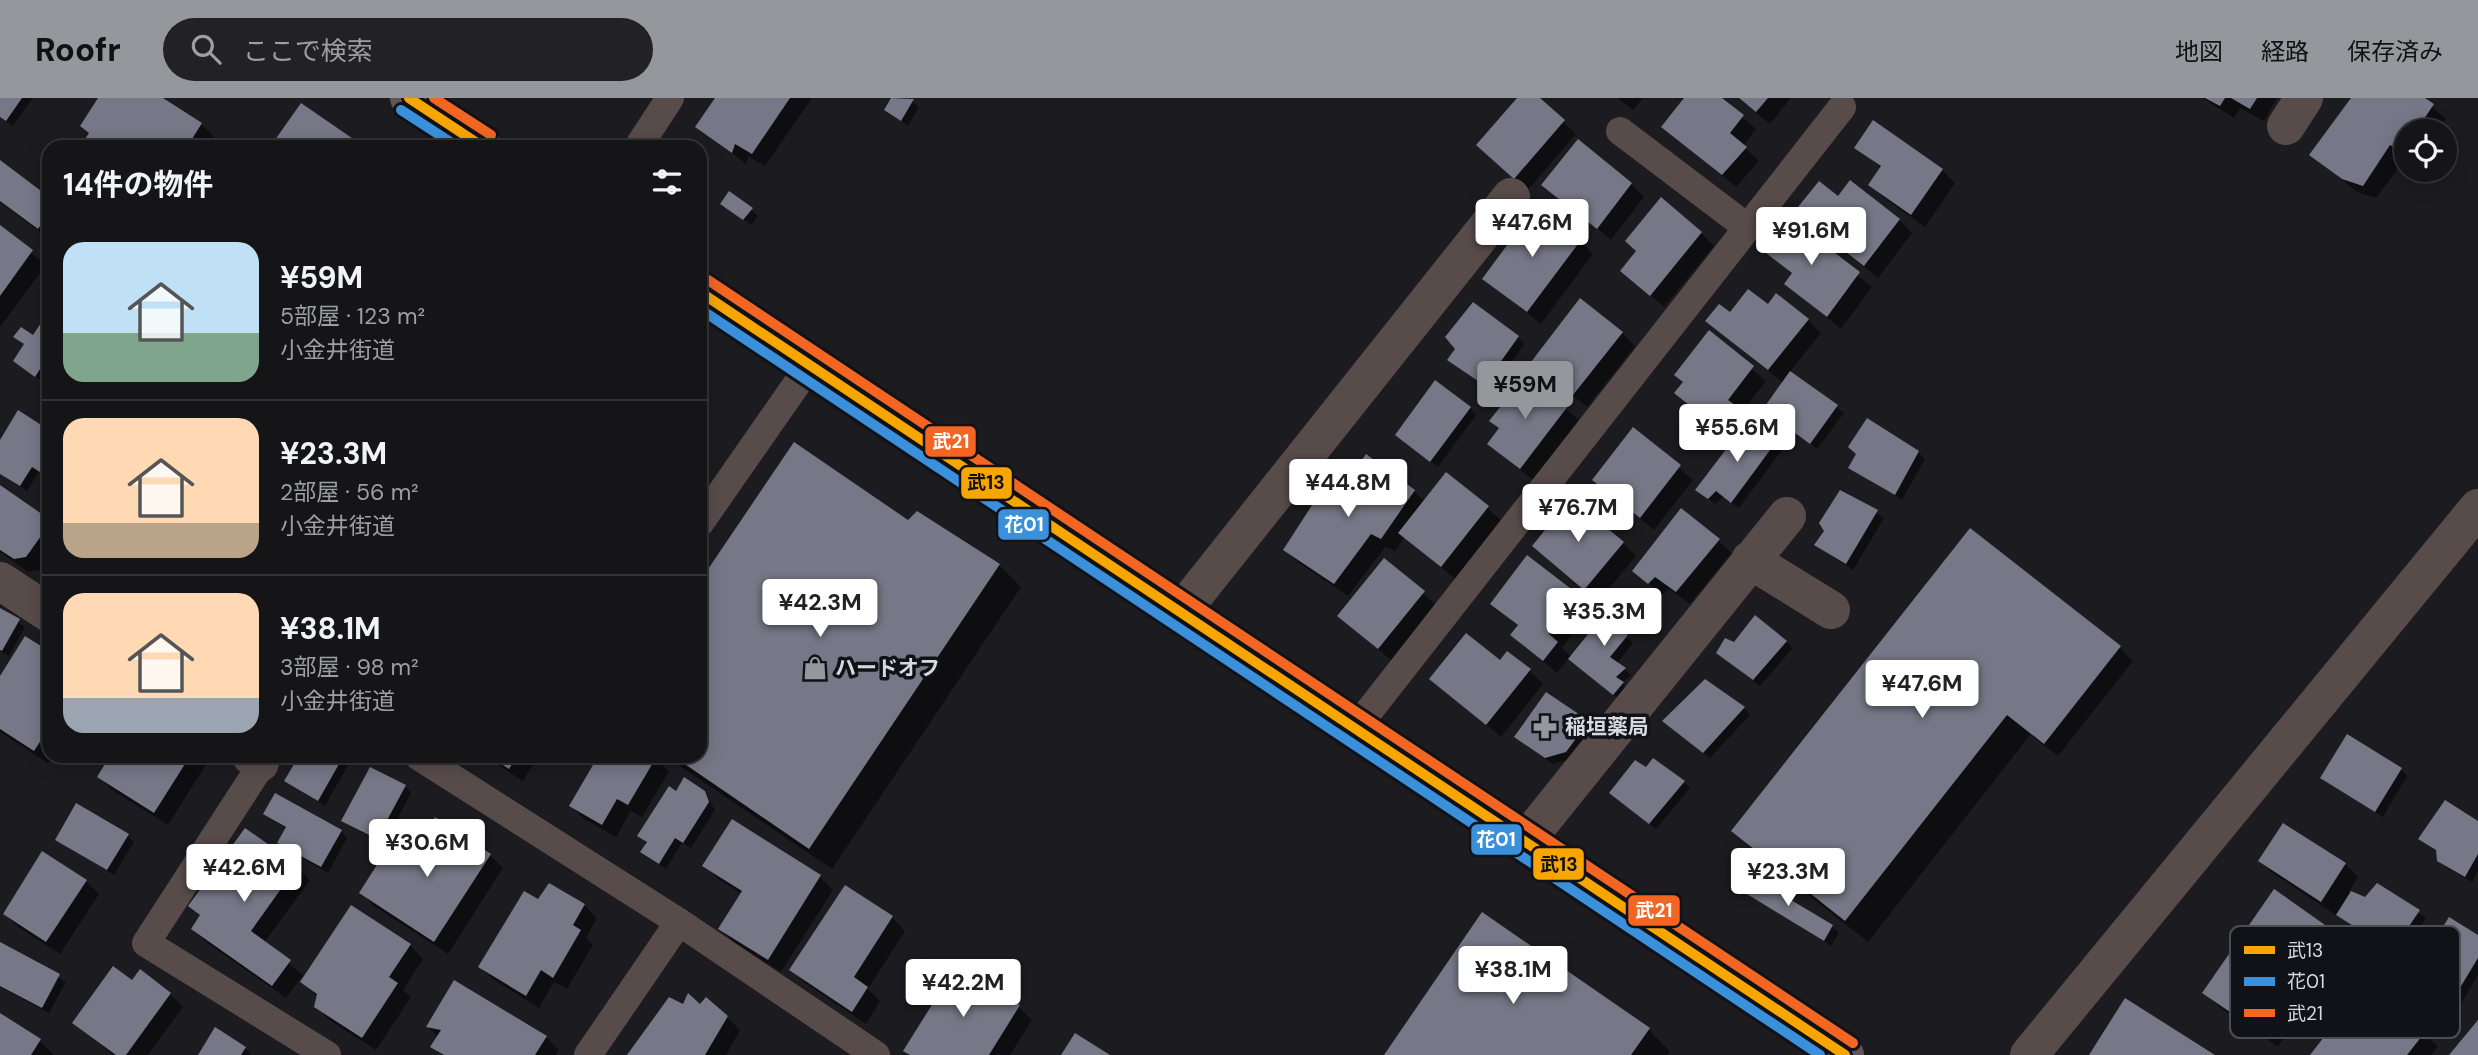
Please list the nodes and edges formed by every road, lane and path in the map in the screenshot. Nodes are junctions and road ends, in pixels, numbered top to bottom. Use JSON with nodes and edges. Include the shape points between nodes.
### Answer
{"nodes":[{"id":1,"x":409,"y":98,"type":"edge"},
{"id":2,"x":670,"y":98,"type":"edge"},
{"id":3,"x":1842,"y":107,"type":"dead end"},
{"id":4,"x":1620,"y":131,"type":"dead end"},
{"id":5,"x":472,"y":140,"type":"edge"},
{"id":6,"x":643,"y":140,"type":"edge"},
{"id":7,"x":1511,"y":197,"type":"dead end"},
{"id":8,"x":1748,"y":228,"type":"junction"},
{"id":9,"x":707,"y":297,"type":"edge"},
{"id":10,"x":810,"y":365,"type":"junction"},
{"id":11,"x":2478,"y":508,"type":"edge"},
{"id":12,"x":707,"y":513,"type":"edge"},
{"id":13,"x":1787,"y":516,"type":"dead end"},
{"id":14,"x":1750,"y":560,"type":"junction"},
{"id":15,"x":0,"y":581,"type":"edge"},
{"id":16,"x":42,"y":608,"type":"edge"},
{"id":17,"x":1831,"y":610,"type":"dead end"},
{"id":18,"x":1181,"y":612,"type":"junction"},
{"id":19,"x":1355,"y":729,"type":"junction"},
{"id":20,"x":256,"y":763,"type":"edge"},
{"id":21,"x":429,"y":763,"type":"edge"},
{"id":22,"x":1524,"y":843,"type":"junction"},
{"id":23,"x":678,"y":922,"type":"junction"},
{"id":24,"x":327,"y":1055,"type":"edge"},
{"id":25,"x":588,"y":1055,"type":"edge"},
{"id":26,"x":876,"y":1055,"type":"edge"},
{"id":27,"x":1845,"y":1055,"type":"edge"},
{"id":28,"x":2029,"y":1055,"type":"edge"}],
"edges":[{"from":1,"to":5,"type":"main road"},
{"from":2,"to":6,"type":"lane"},
{"from":3,"to":8,"type":"lane"},
{"from":4,"to":8,"type":"lane"},
{"from":7,"to":18,"type":"street"},
{"from":8,"to":19,"type":"lane"},
{"from":9,"to":10,"type":"main road"},
{"from":10,"to":12,"type":"lane"},
{"from":10,"to":18,"type":"main road"},
{"from":11,"to":28,"type":"street"},
{"from":13,"to":14,"type":"street"},
{"from":14,"to":17,"type":"street"},
{"from":14,"to":22,"type":"street"},
{"from":15,"to":16,"type":"street"},
{"from":18,"to":19,"type":"main road"},
{"from":19,"to":22,"type":"main road"},
{"from":20,"to":24,"type":"lane","via":[[146,943]]},
{"from":21,"to":23,"type":"lane"},
{"from":22,"to":27,"type":"main road"},
{"from":23,"to":25,"type":"lane"},
{"from":23,"to":26,"type":"lane"}]}
